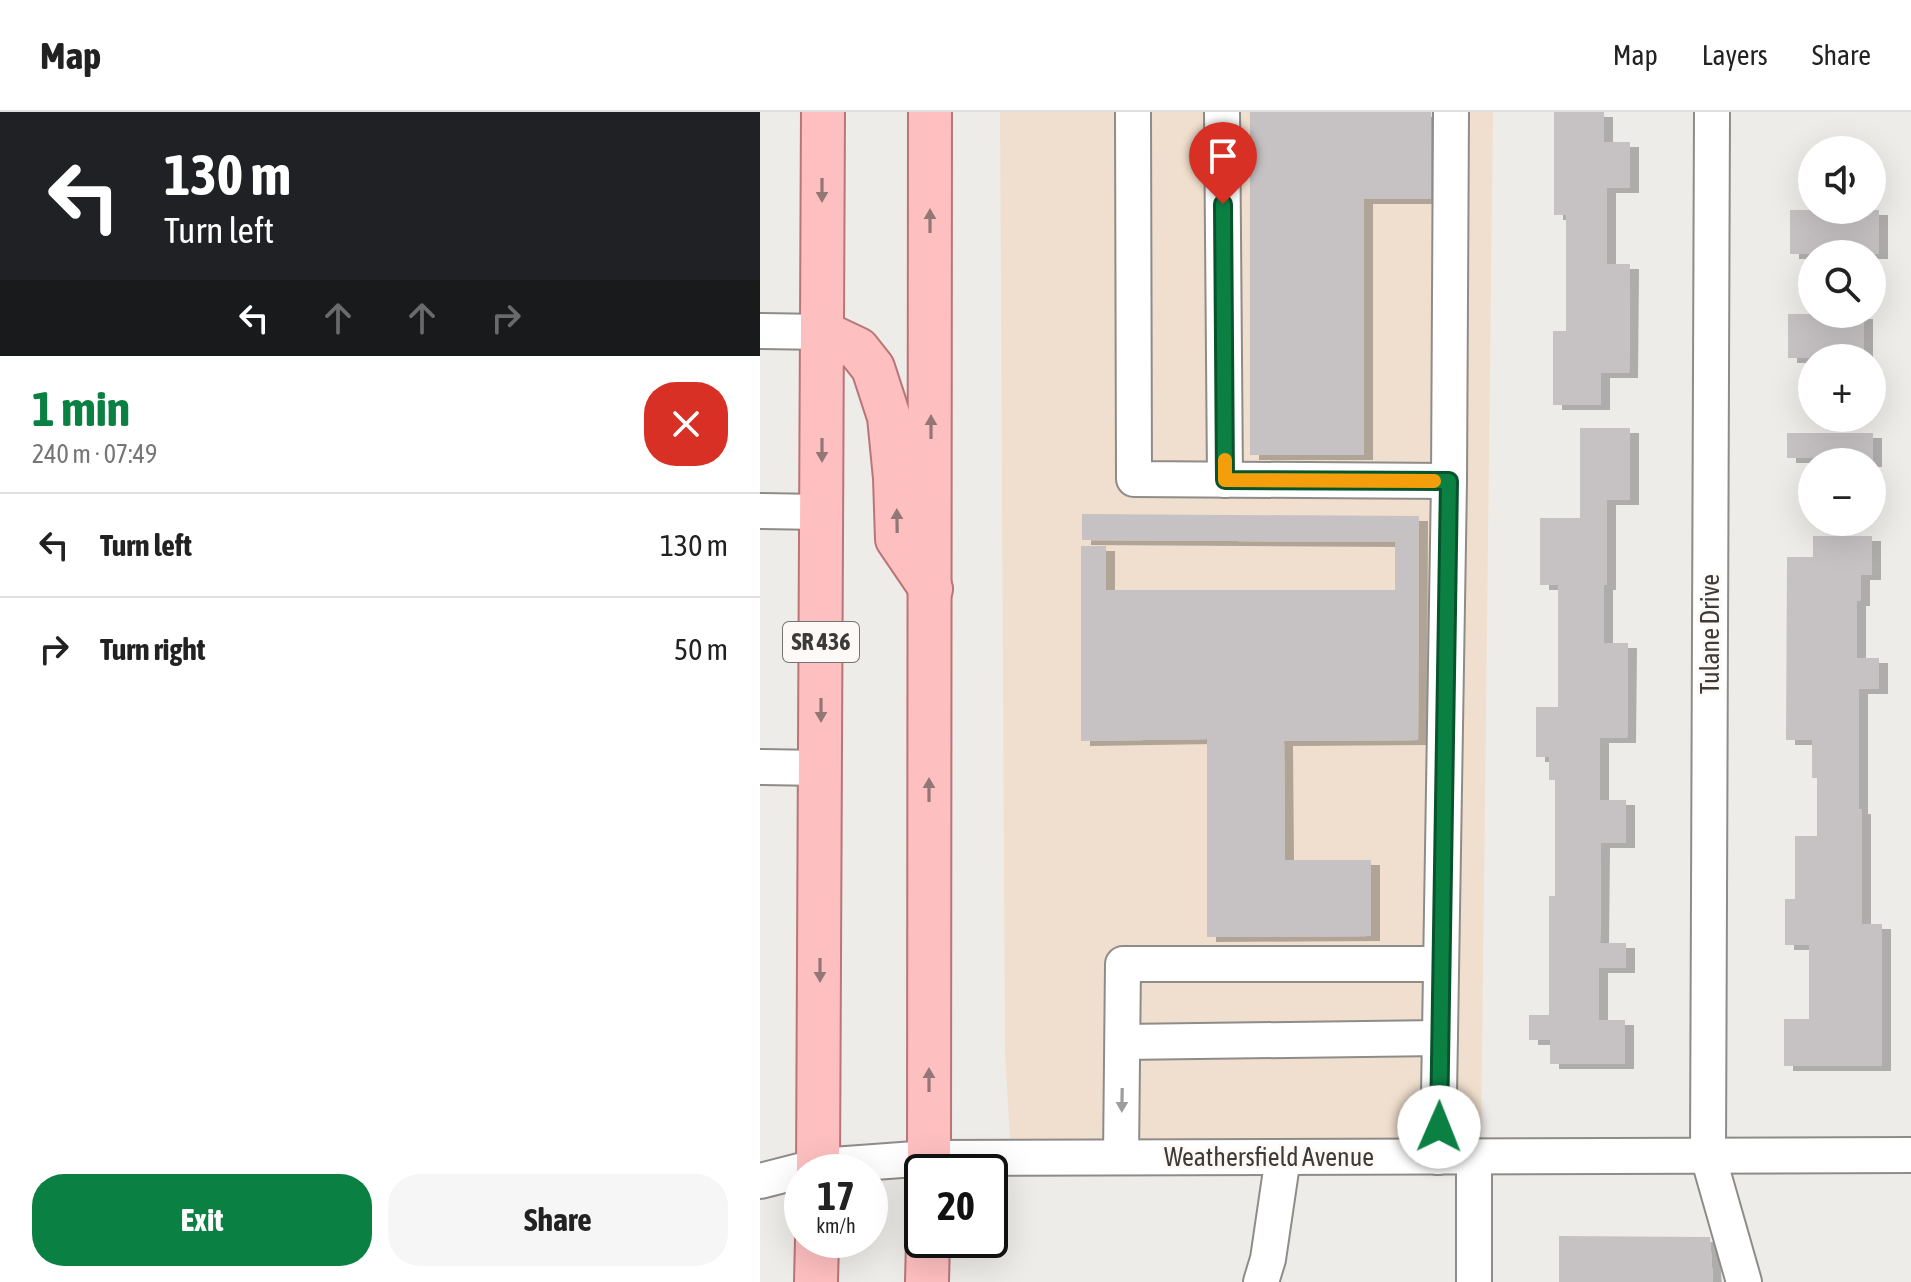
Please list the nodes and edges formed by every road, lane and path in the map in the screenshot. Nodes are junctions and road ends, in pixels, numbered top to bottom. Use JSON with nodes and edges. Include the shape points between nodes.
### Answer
{"nodes":[{"id":1,"x":823,"y":112,"type":"edge"},
{"id":2,"x":930,"y":112,"type":"edge"},
{"id":3,"x":1133,"y":112,"type":"edge"},
{"id":4,"x":1222,"y":112,"type":"edge"},
{"id":5,"x":1451,"y":112,"type":"edge"},
{"id":6,"x":1712,"y":112,"type":"edge"},
{"id":7,"x":760,"y":331,"type":"edge"},
{"id":8,"x":822,"y":332,"type":"junction"},
{"id":9,"x":1225,"y":480,"type":"junction"},
{"id":10,"x":1449,"y":481,"type":"junction"},
{"id":11,"x":760,"y":511,"type":"edge"},
{"id":12,"x":821,"y":512,"type":"junction"},
{"id":13,"x":931,"y":589,"type":"junction"},
{"id":14,"x":760,"y":767,"type":"edge"},
{"id":15,"x":821,"y":768,"type":"junction"},
{"id":16,"x":1441,"y":964,"type":"junction"},
{"id":17,"x":1440,"y":1038,"type":"junction"},
{"id":18,"x":1123,"y":1042,"type":"junction"},
{"id":19,"x":818,"y":1154,"type":"edge"},
{"id":20,"x":929,"y":1154,"type":"edge"},
{"id":21,"x":1911,"y":1155,"type":"edge"},
{"id":22,"x":760,"y":1156,"type":"edge"},
{"id":23,"x":1708,"y":1156,"type":"junction"},
{"id":24,"x":1121,"y":1157,"type":"junction"},
{"id":25,"x":1283,"y":1157,"type":"junction"},
{"id":26,"x":1438,"y":1157,"type":"junction"},
{"id":27,"x":1474,"y":1157,"type":"junction"},
{"id":28,"x":784,"y":1161,"type":"edge"},
{"id":29,"x":1008,"y":1162,"type":"edge"},
{"id":30,"x":784,"y":1176,"type":"edge"},
{"id":31,"x":760,"y":1181,"type":"edge"},
{"id":32,"x":817,"y":1258,"type":"edge"},
{"id":33,"x":928,"y":1258,"type":"edge"},
{"id":34,"x":816,"y":1282,"type":"edge"},
{"id":35,"x":927,"y":1282,"type":"edge"},
{"id":36,"x":1261,"y":1282,"type":"edge"},
{"id":37,"x":1474,"y":1282,"type":"edge"},
{"id":38,"x":1744,"y":1282,"type":"edge"}],
"edges":[{"from":1,"to":8,"type":"main road","number":"SR 436","one_way":true},
{"from":13,"to":2,"type":"main road","one_way":true},
{"from":3,"to":9,"type":"street","via":[[1134,479]]},
{"from":4,"to":9,"type":"street"},
{"from":5,"to":10,"type":"street"},
{"from":6,"to":23,"type":"street","name":"Tulane Drive"},
{"from":7,"to":8,"type":"street"},
{"from":8,"to":12,"type":"main road","number":"SR 436","one_way":true},
{"from":13,"to":8,"type":"main road","one_way":true,"via":[[897,539],[889,417],[873,368],[858,349]]},
{"from":9,"to":10,"type":"street"},
{"from":10,"to":16,"type":"street"},
{"from":11,"to":12,"type":"street"},
{"from":12,"to":15,"type":"main road","number":"SR 436","one_way":true},
{"from":20,"to":13,"type":"main road","one_way":true},
{"from":14,"to":15,"type":"street"},
{"from":15,"to":19,"type":"main road","number":"SR 436","one_way":true},
{"from":16,"to":17,"type":"street"},
{"from":16,"to":18,"type":"street","via":[[1123,964]]},
{"from":17,"to":18,"type":"street"},
{"from":17,"to":26,"type":"street"},
{"from":18,"to":24,"type":"street","one_way":true},
{"from":21,"to":23,"type":"street","name":"Weathersfield Avenue"},
{"from":22,"to":28,"type":"street","name":"Weathersfield Avenue"},
{"from":23,"to":27,"type":"street","name":"Weathersfield Avenue"},
{"from":23,"to":38,"type":"street","name":"Tulane Drive"},
{"from":24,"to":25,"type":"street","name":"Weathersfield Avenue"},
{"from":24,"to":29,"type":"street","name":"Weathersfield Avenue"},
{"from":25,"to":26,"type":"street","name":"Weathersfield Avenue"},
{"from":25,"to":36,"type":"street"},
{"from":26,"to":27,"type":"street","name":"Weathersfield Avenue"},
{"from":27,"to":37,"type":"street"},
{"from":30,"to":31,"type":"street","name":"Weathersfield Avenue"},
{"from":32,"to":34,"type":"main road"},
{"from":33,"to":35,"type":"main road"}]}
